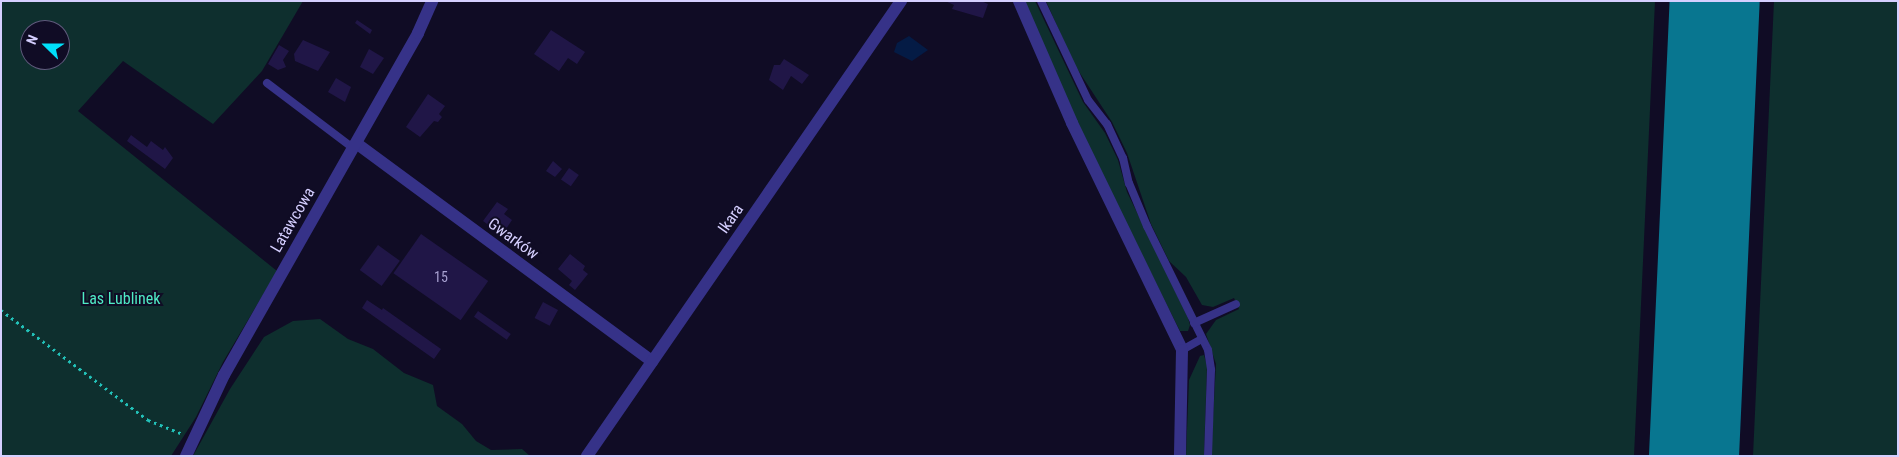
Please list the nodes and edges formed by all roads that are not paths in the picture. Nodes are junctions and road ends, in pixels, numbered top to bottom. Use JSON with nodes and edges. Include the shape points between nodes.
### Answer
{"nodes":[{"id":1,"x":432,"y":1,"type":"edge"},
{"id":2,"x":901,"y":1,"type":"edge"},
{"id":3,"x":1019,"y":1,"type":"edge"},
{"id":4,"x":1041,"y":1,"type":"edge"},
{"id":5,"x":267,"y":83,"type":"dead end"},
{"id":6,"x":354,"y":146,"type":"junction"},
{"id":7,"x":1236,"y":304,"type":"dead end"},
{"id":8,"x":1194,"y":323,"type":"junction"},
{"id":9,"x":1202,"y":339,"type":"junction"},
{"id":10,"x":1182,"y":350,"type":"junction"},
{"id":11,"x":652,"y":361,"type":"junction"},
{"id":12,"x":186,"y":456,"type":"edge"},
{"id":13,"x":587,"y":456,"type":"edge"},
{"id":14,"x":1180,"y":456,"type":"edge"},
{"id":15,"x":1208,"y":456,"type":"edge"}],
"edges":[{"from":1,"to":6,"type":"street","name":"Latawcowa","via":[[418,33]]},
{"from":2,"to":11,"type":"street","name":"Ikara"},
{"from":3,"to":10,"type":"street","via":[[1072,124]]},
{"from":4,"to":8,"type":"lane","via":[[1088,100],[1107,124],[1124,158],[1138,204]]},
{"from":5,"to":6,"type":"lane"},
{"from":6,"to":11,"type":"street","name":"Gwarków"},
{"from":6,"to":12,"type":"street","name":"Latawcowa","via":[[224,375]]},
{"from":7,"to":8,"type":"lane"},
{"from":8,"to":9,"type":"lane"},
{"from":9,"to":10,"type":"lane"},
{"from":9,"to":15,"type":"lane","via":[[1211,366]]},
{"from":10,"to":14,"type":"street"},
{"from":11,"to":13,"type":"street","name":"Ikara"}]}
